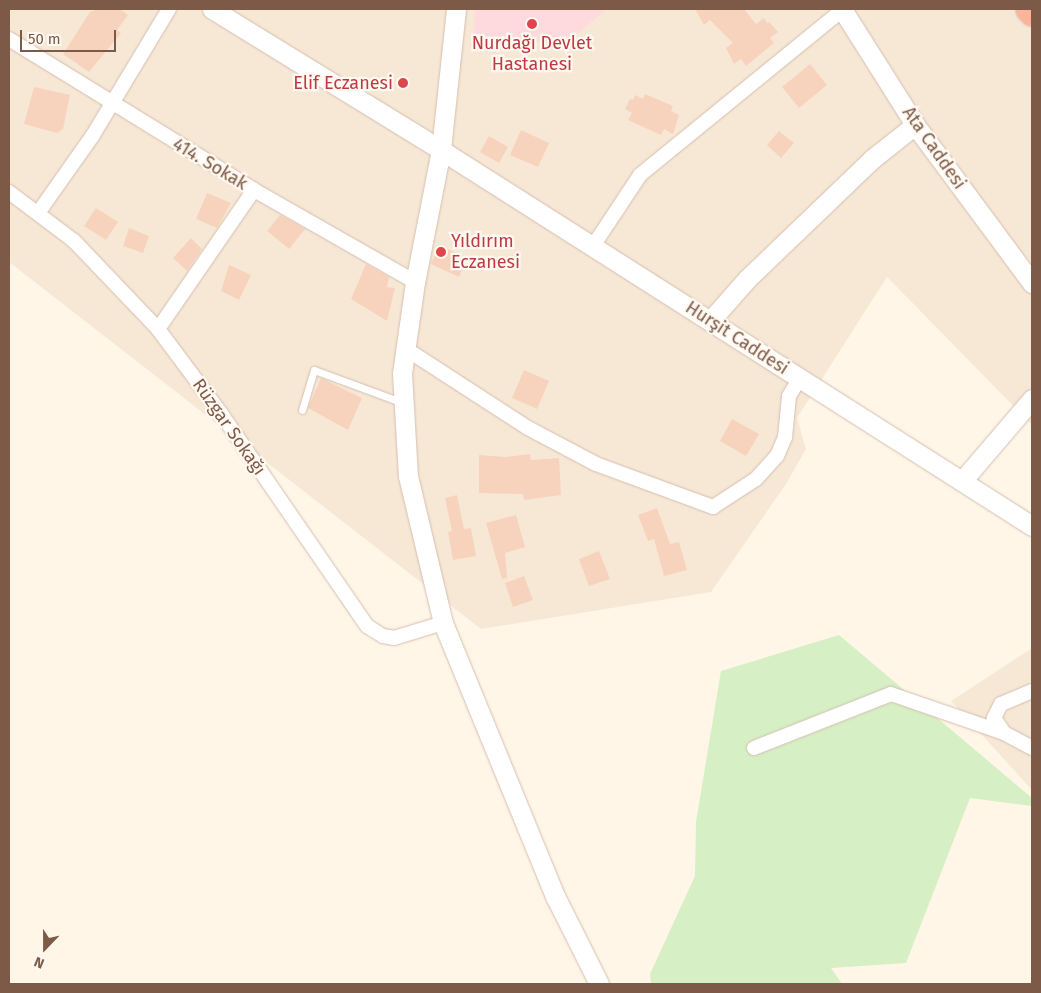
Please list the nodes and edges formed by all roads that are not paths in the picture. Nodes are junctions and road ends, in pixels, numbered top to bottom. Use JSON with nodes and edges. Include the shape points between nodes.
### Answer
{"nodes":[{"id":1,"x":169,"y":9,"type":"edge"},
{"id":2,"x":212,"y":9,"type":"edge"},
{"id":3,"x":456,"y":9,"type":"edge"},
{"id":4,"x":842,"y":9,"type":"edge"},
{"id":5,"x":1028,"y":9,"type":"edge"},
{"id":6,"x":1032,"y":14,"type":"edge"},
{"id":7,"x":9,"y":39,"type":"edge"},
{"id":8,"x":112,"y":104,"type":"junction"},
{"id":9,"x":915,"y":125,"type":"junction"},
{"id":10,"x":442,"y":150,"type":"junction"},
{"id":11,"x":254,"y":190,"type":"junction"},
{"id":12,"x":9,"y":192,"type":"edge"},
{"id":13,"x":38,"y":213,"type":"junction"},
{"id":14,"x":593,"y":246,"type":"junction"},
{"id":15,"x":415,"y":282,"type":"junction"},
{"id":16,"x":1032,"y":283,"type":"edge"},
{"id":17,"x":710,"y":321,"type":"junction"},
{"id":18,"x":158,"y":329,"type":"junction"},
{"id":19,"x":406,"y":349,"type":"junction"},
{"id":20,"x":800,"y":378,"type":"junction"},
{"id":21,"x":1032,"y":399,"type":"edge"},
{"id":22,"x":404,"y":403,"type":"junction"},
{"id":23,"x":302,"y":410,"type":"dead end"},
{"id":24,"x":962,"y":481,"type":"junction"},
{"id":25,"x":1032,"y":526,"type":"edge"},
{"id":26,"x":443,"y":623,"type":"junction"},
{"id":27,"x":1032,"y":691,"type":"edge"},
{"id":28,"x":994,"y":718,"type":"junction"},
{"id":29,"x":975,"y":725,"type":"junction"},
{"id":30,"x":1004,"y":733,"type":"junction"},
{"id":31,"x":754,"y":748,"type":"dead end"},
{"id":32,"x":1032,"y":748,"type":"edge"},
{"id":33,"x":598,"y":984,"type":"edge"}],
"edges":[{"from":1,"to":8,"type":"street"},
{"from":2,"to":10,"type":"street","name":"Hurşit Caddesi"},
{"from":3,"to":10,"type":"street"},
{"from":4,"to":9,"type":"street","name":"Ata Caddesi"},
{"from":4,"to":14,"type":"street","via":[[640,175]]},
{"from":5,"to":6,"type":"highway"},
{"from":7,"to":8,"type":"street","name":"414. Sokak"},
{"from":8,"to":11,"type":"street","name":"414. Sokak"},
{"from":8,"to":13,"type":"street"},
{"from":9,"to":16,"type":"street","name":"Ata Caddesi"},
{"from":9,"to":17,"type":"street","via":[[872,159],[747,279]]},
{"from":10,"to":14,"type":"street","name":"Hurşit Caddesi"},
{"from":10,"to":15,"type":"street"},
{"from":11,"to":15,"type":"street","name":"414. Sokak"},
{"from":11,"to":18,"type":"street"},
{"from":12,"to":13,"type":"street","name":"Rüzgar Sokağı"},
{"from":13,"to":18,"type":"street","name":"Rüzgar Sokağı","via":[[100,266]]},
{"from":14,"to":17,"type":"street","name":"Hurşit Caddesi"},
{"from":15,"to":19,"type":"street"},
{"from":17,"to":20,"type":"street","name":"Hurşit Caddesi"},
{"from":18,"to":26,"type":"street","name":"Rüzgar Sokağı","via":[[222,415],[367,626],[383,636],[394,638]]},
{"from":19,"to":20,"type":"street","via":[[528,428],[596,464],[714,508],[756,478],[777,456],[785,436],[789,396]]},
{"from":19,"to":22,"type":"street","via":[[402,373]]},
{"from":20,"to":24,"type":"street","name":"Hurşit Caddesi"},
{"from":21,"to":24,"type":"street"},
{"from":22,"to":23,"type":"lane","via":[[314,370]]},
{"from":22,"to":26,"type":"street","via":[[408,476]]},
{"from":24,"to":25,"type":"street","name":"Hurşit Caddesi"},
{"from":26,"to":33,"type":"street","via":[[556,898]]},
{"from":27,"to":28,"type":"street","via":[[1001,704]]},
{"from":28,"to":29,"type":"street"},
{"from":28,"to":30,"type":"street"},
{"from":29,"to":30,"type":"street"},
{"from":29,"to":31,"type":"street","via":[[891,694]]},
{"from":30,"to":32,"type":"street"}]}
